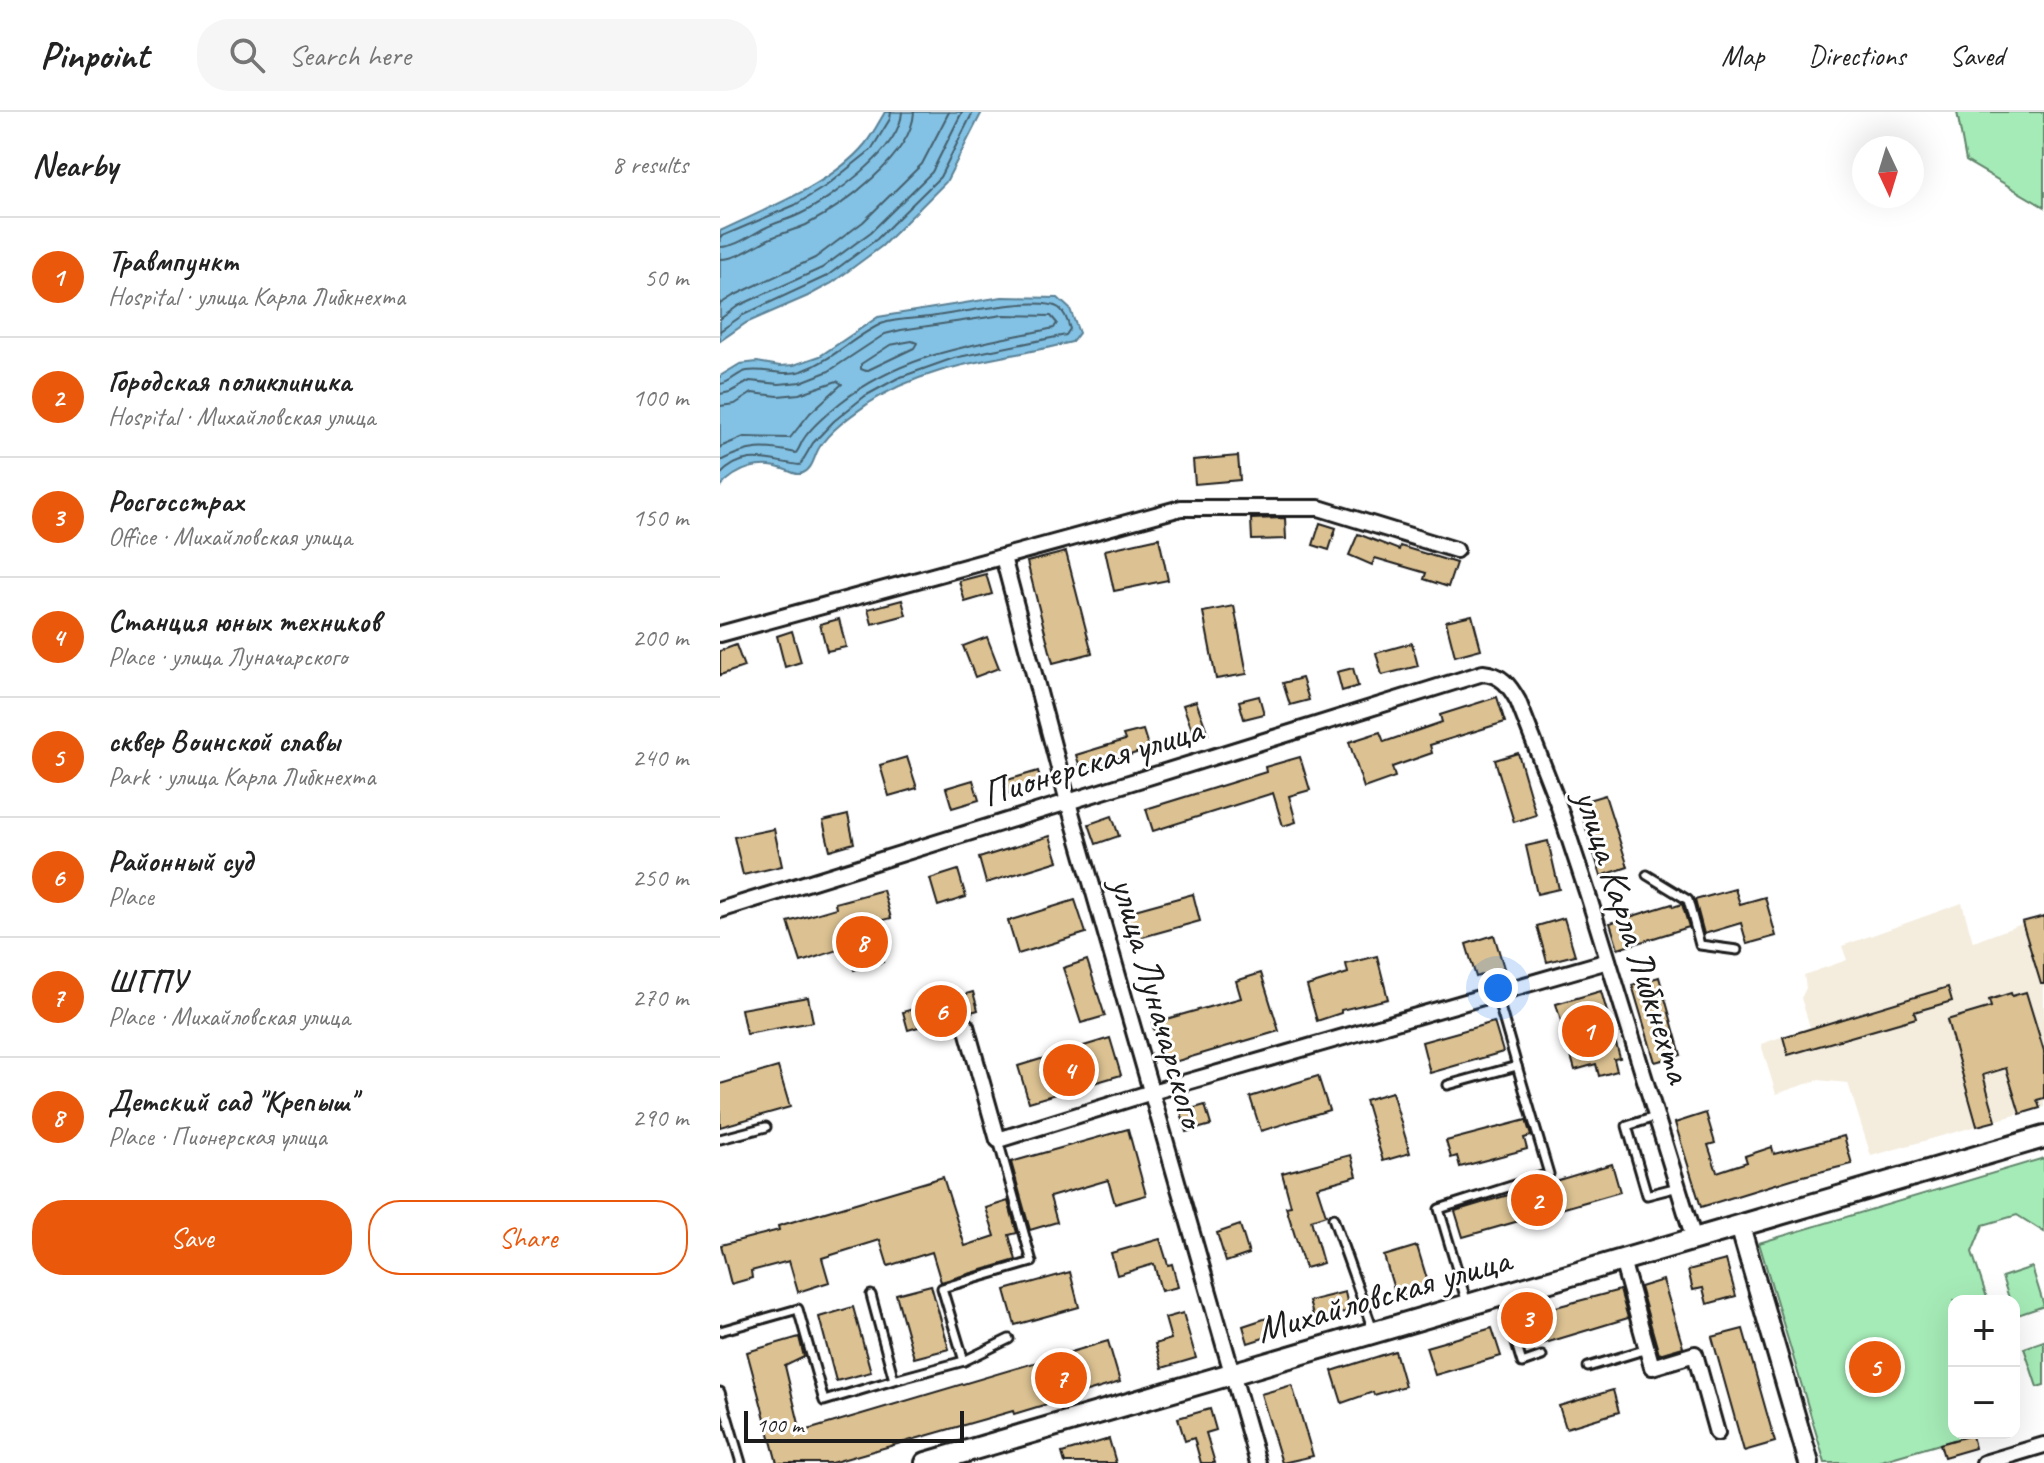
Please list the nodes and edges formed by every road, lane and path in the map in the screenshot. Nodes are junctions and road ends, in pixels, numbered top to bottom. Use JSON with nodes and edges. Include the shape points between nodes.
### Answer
{"nodes":[{"id":1,"x":1456,"y":550,"type":"dead end"},
{"id":2,"x":1003,"y":557,"type":"junction"},
{"id":3,"x":720,"y":634,"type":"edge"},
{"id":4,"x":1483,"y":673,"type":"joint"},
{"id":5,"x":1068,"y":802,"type":"junction"},
{"id":6,"x":1647,"y":875,"type":"dead end"},
{"id":7,"x":720,"y":910,"type":"edge"},
{"id":8,"x":1737,"y":950,"type":"dead end"},
{"id":9,"x":1608,"y":961,"type":"junction"},
{"id":10,"x":1496,"y":993,"type":"junction"},
{"id":11,"x":966,"y":1026,"type":"dead end"},
{"id":12,"x":1517,"y":1066,"type":"junction"},
{"id":13,"x":1448,"y":1085,"type":"dead end"},
{"id":14,"x":1152,"y":1092,"type":"junction"},
{"id":15,"x":1656,"y":1116,"type":"junction"},
{"id":16,"x":766,"y":1127,"type":"dead end"},
{"id":17,"x":2044,"y":1137,"type":"edge"},
{"id":18,"x":720,"y":1139,"type":"edge"},
{"id":19,"x":998,"y":1140,"type":"junction"},
{"id":20,"x":1678,"y":1187,"type":"junction"},
{"id":21,"x":1333,"y":1218,"type":"dead end"},
{"id":22,"x":1740,"y":1226,"type":"junction"},
{"id":23,"x":1694,"y":1239,"type":"junction"},
{"id":24,"x":1622,"y":1260,"type":"junction"},
{"id":25,"x":871,"y":1295,"type":"dead end"},
{"id":26,"x":1501,"y":1295,"type":"junction"},
{"id":27,"x":1468,"y":1305,"type":"junction"},
{"id":28,"x":720,"y":1331,"type":"edge"},
{"id":29,"x":1373,"y":1332,"type":"junction"},
{"id":30,"x":1009,"y":1339,"type":"dead end"},
{"id":31,"x":1647,"y":1349,"type":"junction"},
{"id":32,"x":1542,"y":1356,"type":"dead end"},
{"id":33,"x":964,"y":1361,"type":"junction"},
{"id":34,"x":1588,"y":1367,"type":"dead end"},
{"id":35,"x":1231,"y":1374,"type":"junction"},
{"id":36,"x":894,"y":1380,"type":"junction"},
{"id":37,"x":720,"y":1392,"type":"edge"},
{"id":38,"x":1717,"y":1433,"type":"dead end"},
{"id":39,"x":2044,"y":1445,"type":"edge"},
{"id":40,"x":741,"y":1463,"type":"edge"},
{"id":41,"x":926,"y":1463,"type":"edge"},
{"id":42,"x":1258,"y":1463,"type":"edge"},
{"id":43,"x":1809,"y":1463,"type":"edge"},
{"id":44,"x":1984,"y":1463,"type":"edge"}],
"edges":[{"from":1,"to":2,"type":"street","via":[[1319,508],[1181,508]]},
{"from":2,"to":3,"type":"street"},
{"from":2,"to":5,"type":"street","name":"улица Луначарского"},
{"from":4,"to":5,"type":"street","name":"Пионерская улица"},
{"from":4,"to":9,"type":"street","name":"улица Карла Либкнехта","via":[[1503,679],[1518,701],[1557,801]]},
{"from":5,"to":7,"type":"street","name":"Пионерская улица"},
{"from":5,"to":14,"type":"street","name":"улица Луначарского"},
{"from":6,"to":8,"type":"lane","via":[[1688,900],[1700,945]]},
{"from":9,"to":10,"type":"street"},
{"from":9,"to":15,"type":"street","name":"улица Карла Либкнехта"},
{"from":10,"to":12,"type":"lane"},
{"from":10,"to":14,"type":"street"},
{"from":11,"to":19,"type":"street"},
{"from":12,"to":13,"type":"lane"},
{"from":12,"to":27,"type":"lane","via":[[1549,1174],[1439,1209]]},
{"from":14,"to":19,"type":"street"},
{"from":14,"to":35,"type":"street","name":"улица Луначарского"},
{"from":15,"to":20,"type":"street","name":"улица Карла Либкнехта"},
{"from":15,"to":20,"type":"lane","via":[[1627,1126],[1647,1195]]},
{"from":16,"to":18,"type":"lane"},
{"from":17,"to":22,"type":"main road","name":"Михайловская улица"},
{"from":19,"to":33,"type":"lane","via":[[1032,1262],[942,1288]]},
{"from":20,"to":23,"type":"street","name":"улица Карла Либкнехта"},
{"from":21,"to":29,"type":"lane"},
{"from":22,"to":23,"type":"main road","name":"Михайловская улица"},
{"from":22,"to":43,"type":"street"},
{"from":23,"to":24,"type":"main road","name":"Михайловская улица"},
{"from":24,"to":26,"type":"main road","name":"Михайловская улица"},
{"from":24,"to":31,"type":"street"},
{"from":25,"to":36,"type":"lane"},
{"from":26,"to":27,"type":"main road","name":"Михайловская улица"},
{"from":26,"to":32,"type":"lane","via":[[1522,1363]]},
{"from":27,"to":29,"type":"main road","name":"Михайловская улица"},
{"from":28,"to":36,"type":"lane","via":[[798,1309],[824,1401]]},
{"from":29,"to":35,"type":"main road","name":"Михайловская улица"},
{"from":30,"to":33,"type":"lane"},
{"from":31,"to":34,"type":"lane"},
{"from":31,"to":38,"type":"street","via":[[1652,1367],[1695,1354]]},
{"from":33,"to":36,"type":"lane"},
{"from":35,"to":41,"type":"main road","name":"Михайловская улица"},
{"from":35,"to":42,"type":"street","name":"улица Луначарского"},
{"from":37,"to":40,"type":"lane"},
{"from":39,"to":44,"type":"street"}]}
